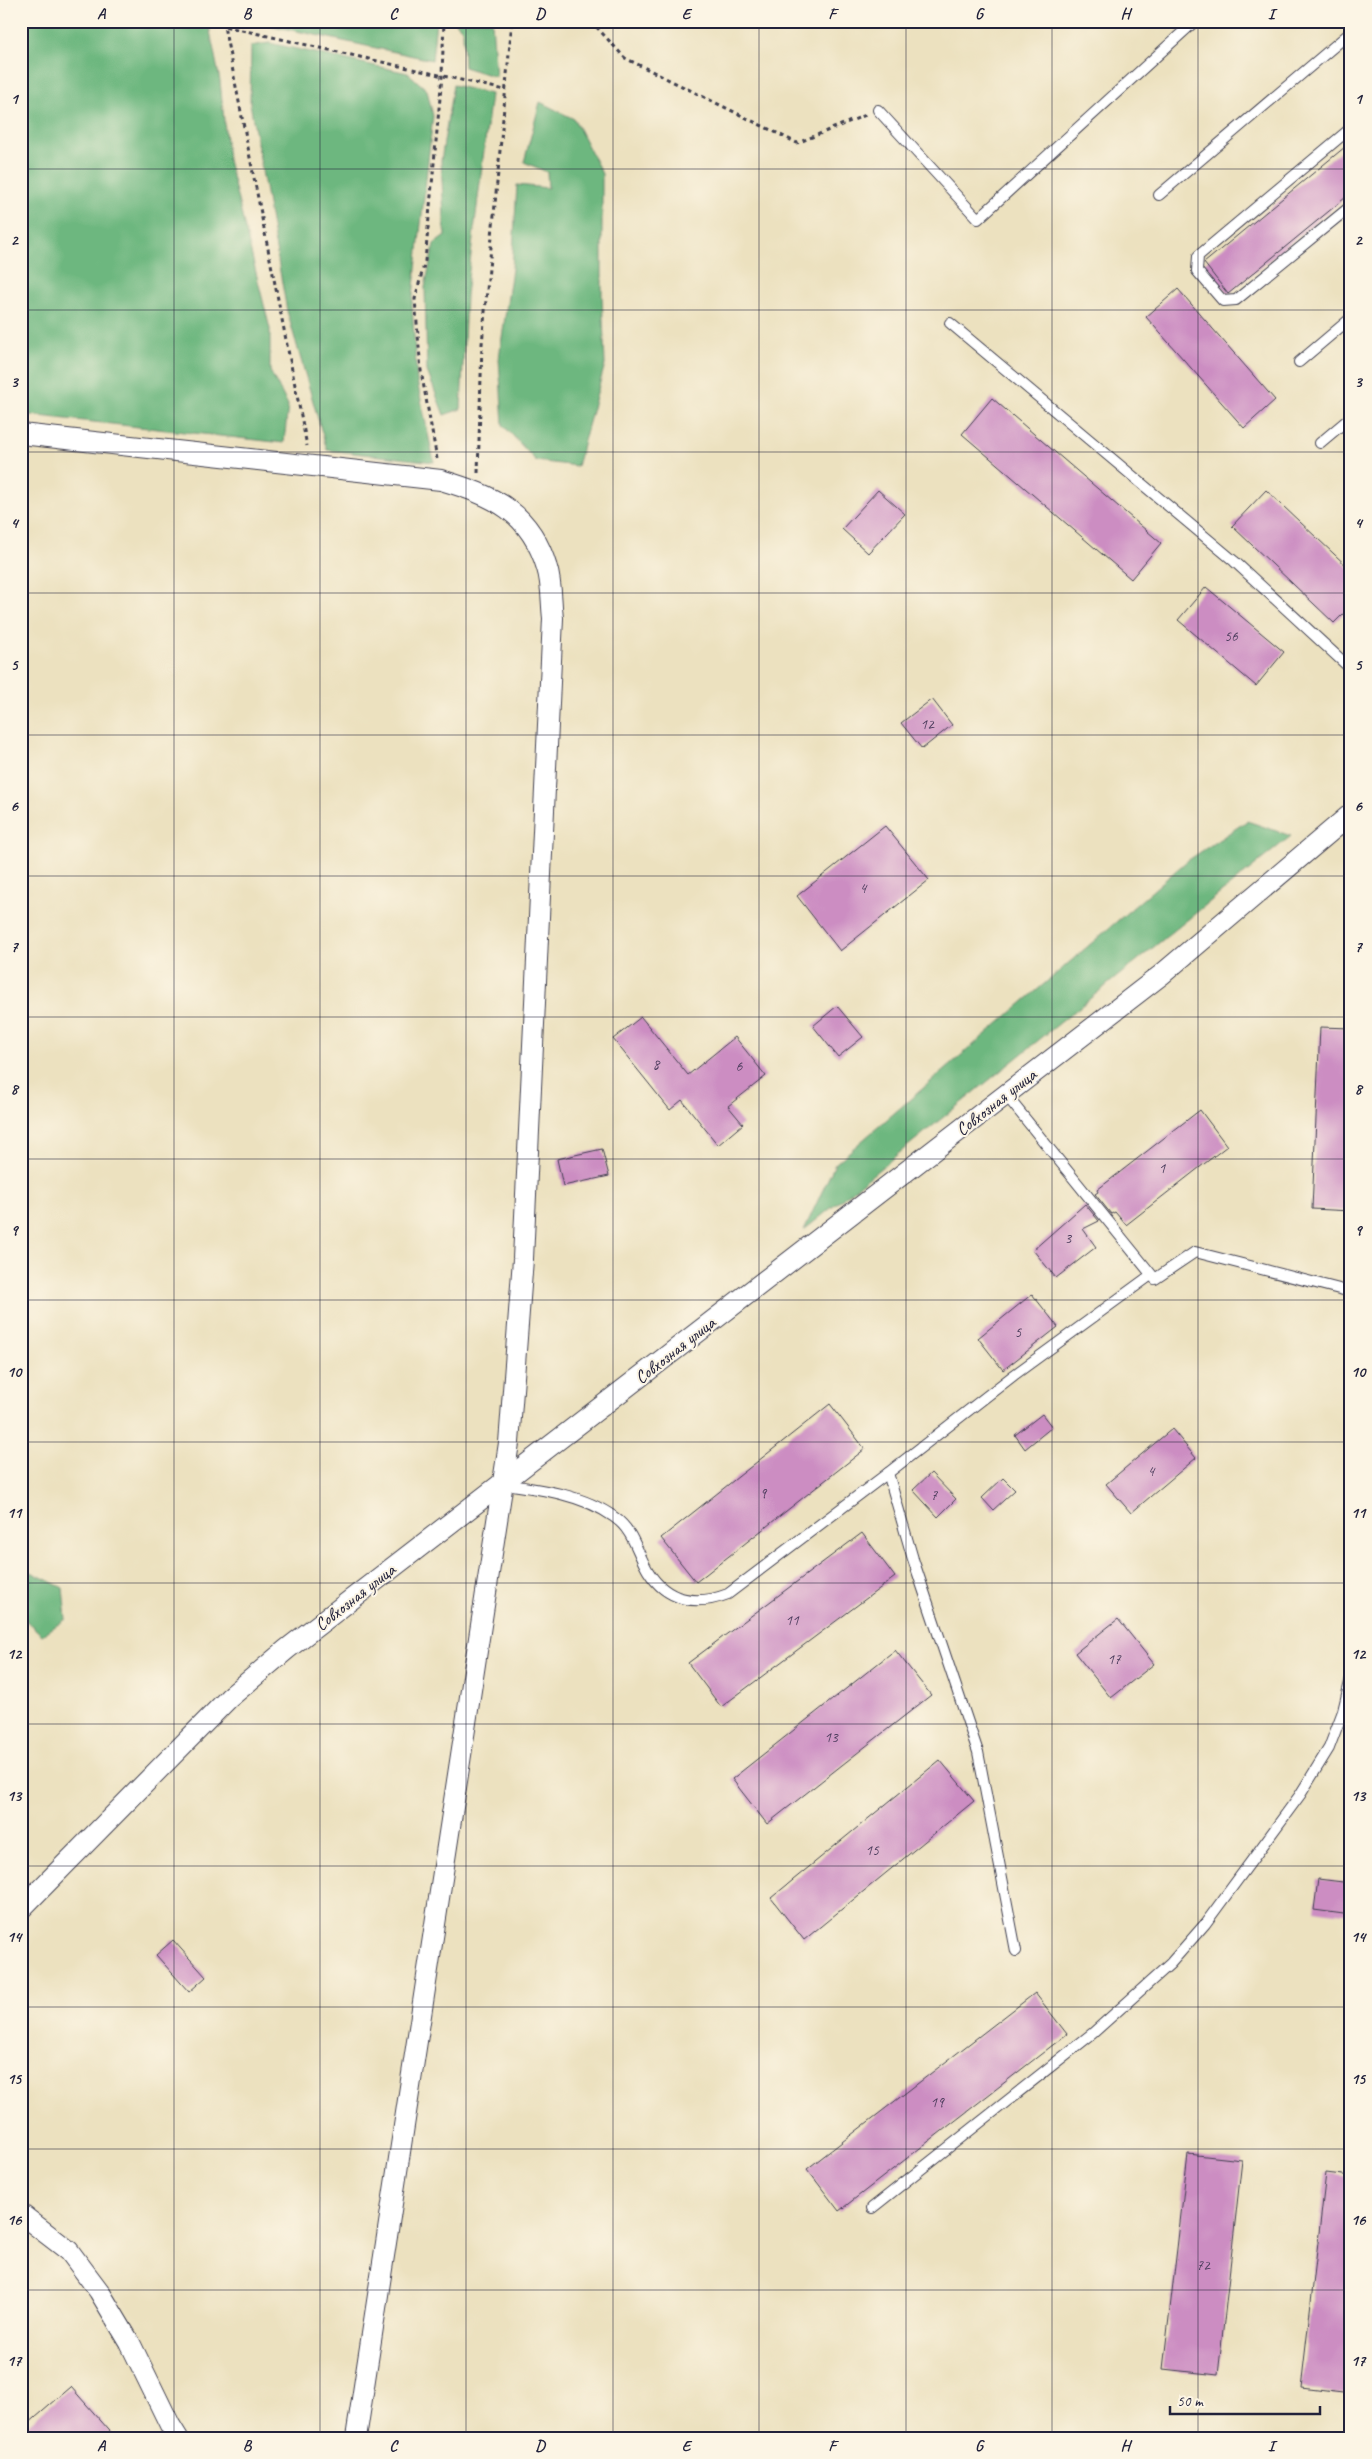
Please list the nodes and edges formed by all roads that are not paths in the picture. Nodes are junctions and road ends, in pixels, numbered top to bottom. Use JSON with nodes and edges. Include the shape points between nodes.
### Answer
{"nodes":[{"id":1,"x":1195,"y":21,"type":"edge"},
{"id":2,"x":1351,"y":32,"type":"edge"},
{"id":3,"x":878,"y":110,"type":"road end"},
{"id":4,"x":1351,"y":128,"type":"edge"},
{"id":5,"x":1159,"y":195,"type":"dead end"},
{"id":6,"x":1351,"y":206,"type":"edge"},
{"id":7,"x":1351,"y":318,"type":"edge"},
{"id":8,"x":950,"y":323,"type":"dead end"},
{"id":9,"x":1299,"y":362,"type":"dead end"},
{"id":10,"x":1351,"y":417,"type":"edge"},
{"id":11,"x":21,"y":434,"type":"edge"},
{"id":12,"x":1320,"y":443,"type":"dead end"},
{"id":13,"x":1351,"y":669,"type":"edge"},
{"id":14,"x":1351,"y":814,"type":"edge"},
{"id":15,"x":1006,"y":1095,"type":"junction"},
{"id":16,"x":1151,"y":1275,"type":"junction"},
{"id":17,"x":1351,"y":1292,"type":"edge"},
{"id":18,"x":888,"y":1473,"type":"junction"},
{"id":19,"x":503,"y":1483,"type":"junction"},
{"id":20,"x":1351,"y":1678,"type":"edge"},
{"id":21,"x":21,"y":1909,"type":"edge"},
{"id":22,"x":1016,"y":1951,"type":"dead end"},
{"id":23,"x":872,"y":2208,"type":"dead end"},
{"id":24,"x":21,"y":2214,"type":"edge"},
{"id":25,"x":178,"y":2438,"type":"edge"},
{"id":26,"x":356,"y":2438,"type":"edge"}],
"edges":[{"from":1,"to":3,"type":"lane","via":[[978,219]]},
{"from":2,"to":5,"type":"lane"},
{"from":4,"to":6,"type":"lane","via":[[1198,256],[1198,271],[1223,301],[1236,300]]},
{"from":7,"to":9,"type":"lane"},
{"from":8,"to":13,"type":"lane","via":[[1234,561]]},
{"from":10,"to":12,"type":"lane"},
{"from":11,"to":19,"type":"street","via":[[441,480],[478,491],[513,510],[537,540],[548,570],[553,618],[519,1325]]},
{"from":14,"to":15,"type":"street","name":"Совхозная улица","via":[[1162,975]]},
{"from":15,"to":16,"type":"lane"},
{"from":15,"to":19,"type":"street","name":"Совхозная улица"},
{"from":16,"to":17,"type":"lane","via":[[1155,1279],[1195,1252]]},
{"from":16,"to":18,"type":"lane","via":[[1014,1375]]},
{"from":18,"to":19,"type":"lane","via":[[728,1594],[699,1602],[679,1598],[661,1587],[648,1572],[626,1526],[612,1515],[539,1488]]},
{"from":18,"to":22,"type":"lane","via":[[913,1559],[978,1752]]},
{"from":19,"to":21,"type":"street","name":"Совхозная улица","via":[[287,1649],[229,1698]]},
{"from":19,"to":26,"type":"street"},
{"from":20,"to":23,"type":"lane","via":[[1329,1748],[1300,1795],[1205,1924],[1170,1964],[1093,2033]]},
{"from":24,"to":25,"type":"street","via":[[69,2251],[99,2291],[130,2343]]}]}
